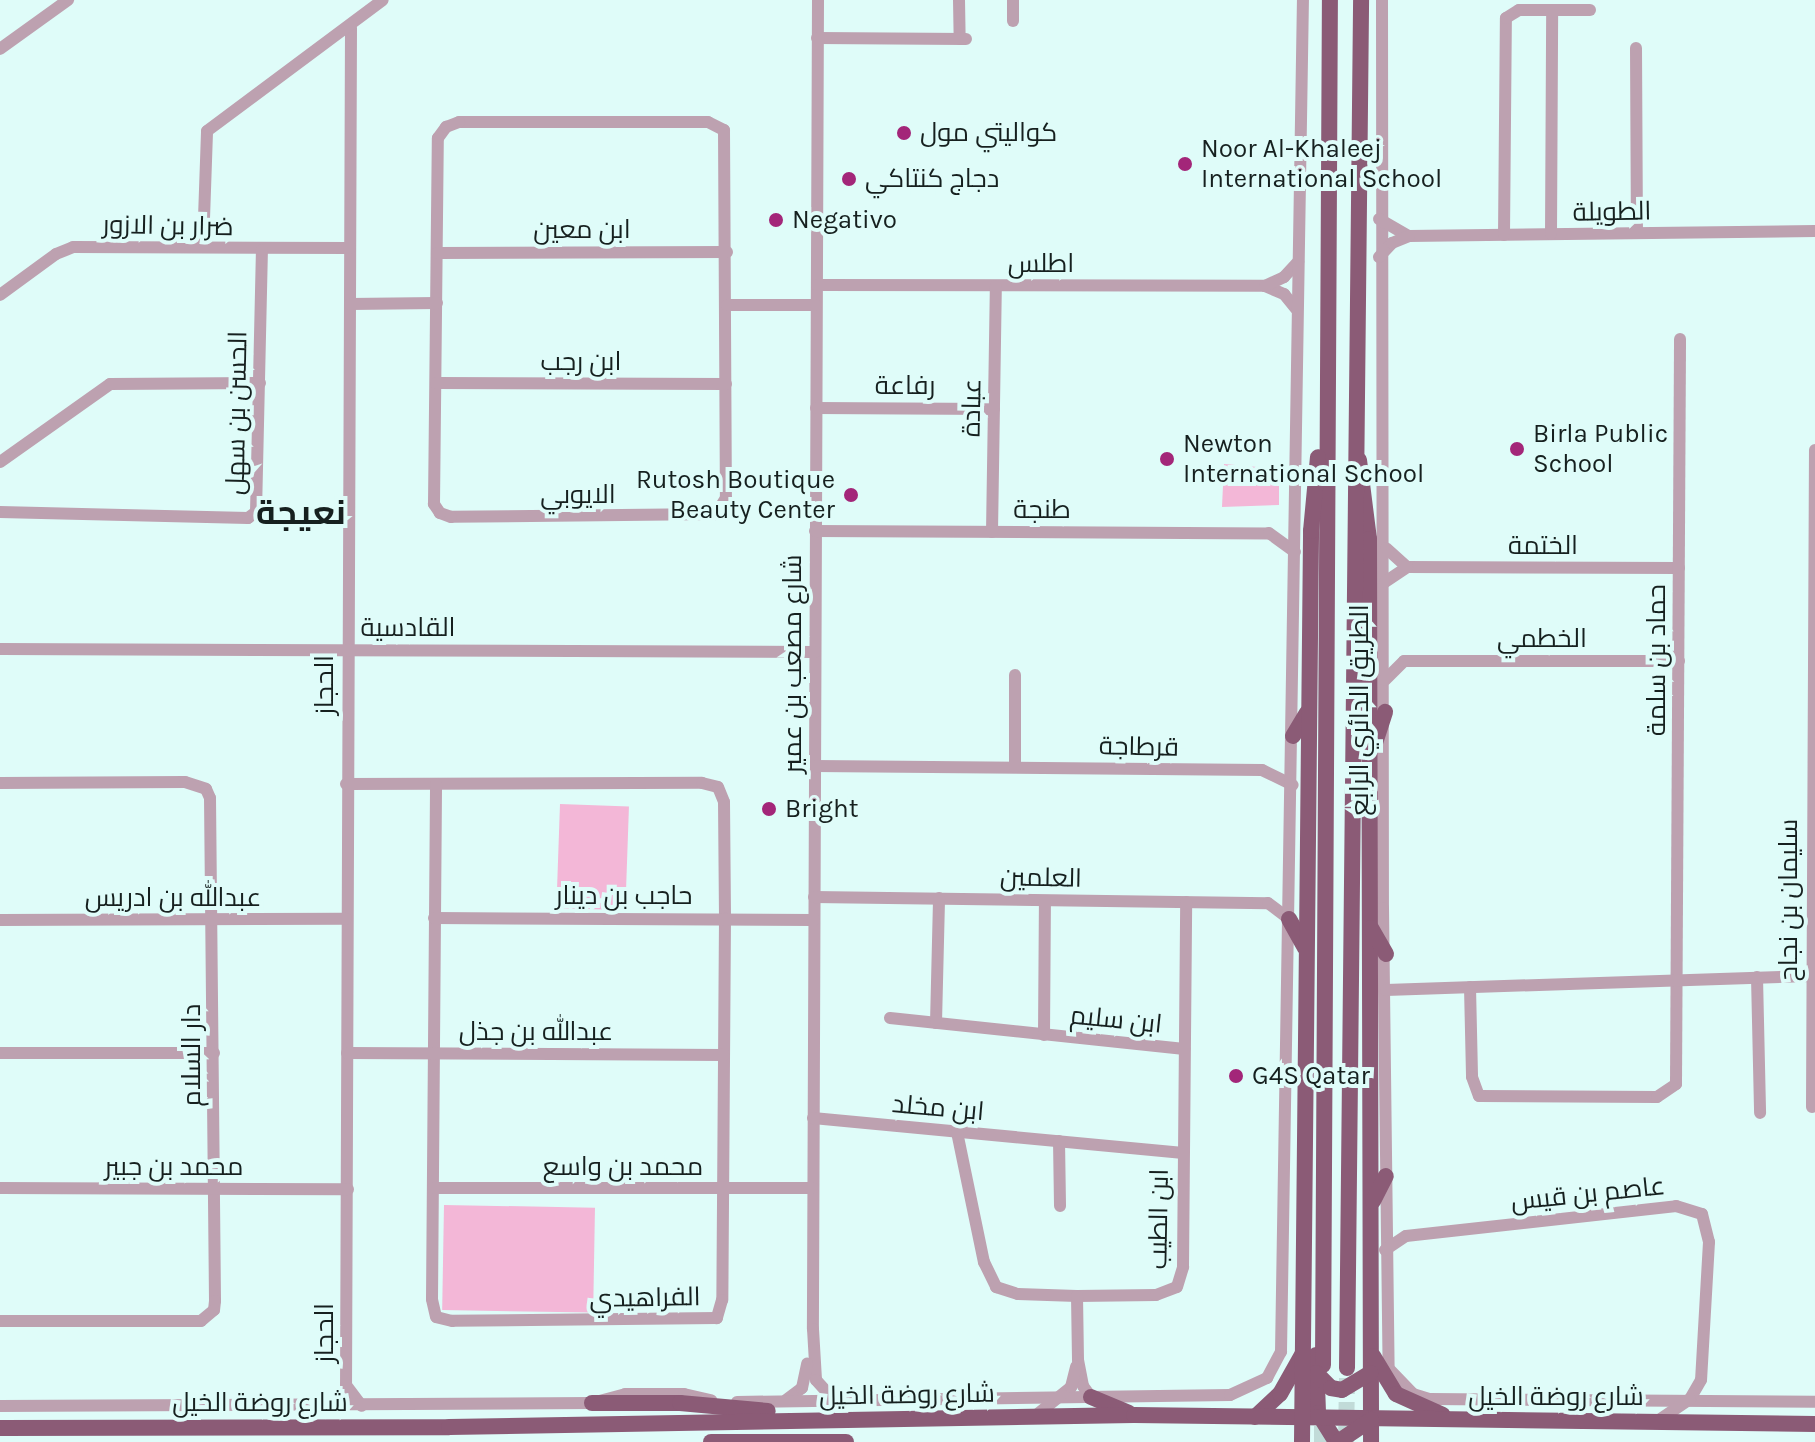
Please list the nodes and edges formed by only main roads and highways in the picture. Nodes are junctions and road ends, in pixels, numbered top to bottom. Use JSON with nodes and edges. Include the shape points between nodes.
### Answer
{"nodes":[{"id":1,"x":1330,"y":0,"type":"edge"},
{"id":2,"x":1361,"y":0,"type":"edge"},
{"id":3,"x":1326,"y":437,"type":"junction"},
{"id":4,"x":1354,"y":447,"type":"junction"},
{"id":5,"x":1309,"y":708,"type":"junction"},
{"id":6,"x":1385,"y":712,"type":"road end"},
{"id":7,"x":1293,"y":742,"type":"road end"},
{"id":8,"x":1369,"y":759,"type":"junction"},
{"id":9,"x":1289,"y":919,"type":"road end"},
{"id":10,"x":1370,"y":925,"type":"junction"},
{"id":11,"x":1386,"y":954,"type":"road end"},
{"id":12,"x":1308,"y":958,"type":"junction"},
{"id":13,"x":1304,"y":1115,"type":"junction"},
{"id":14,"x":1386,"y":1176,"type":"road end"},
{"id":15,"x":1370,"y":1211,"type":"junction"},
{"id":16,"x":1370,"y":1336,"type":"junction"},
{"id":17,"x":1303,"y":1353,"type":"junction"},
{"id":18,"x":1347,"y":1368,"type":"tunnel mouth"},
{"id":19,"x":1319,"y":1369,"type":"junction"},
{"id":20,"x":1370,"y":1373,"type":"junction"},
{"id":21,"x":1091,"y":1397,"type":"road end"},
{"id":22,"x":592,"y":1403,"type":"road end"},
{"id":23,"x":1134,"y":1415,"type":"junction"},
{"id":24,"x":1255,"y":1417,"type":"junction"},
{"id":25,"x":1302,"y":1418,"type":"junction"},
{"id":26,"x":1320,"y":1418,"type":"junction"},
{"id":27,"x":841,"y":1420,"type":"junction"},
{"id":28,"x":1371,"y":1420,"type":"junction"},
{"id":29,"x":1459,"y":1421,"type":"junction"},
{"id":30,"x":1815,"y":1424,"type":"edge"},
{"id":31,"x":0,"y":1428,"type":"edge"},
{"id":32,"x":711,"y":1442,"type":"edge"},
{"id":33,"x":846,"y":1442,"type":"edge"},
{"id":34,"x":1302,"y":1442,"type":"edge"},
{"id":35,"x":1326,"y":1442,"type":"edge"},
{"id":36,"x":1337,"y":1442,"type":"edge"},
{"id":37,"x":1371,"y":1442,"type":"edge"}],
"edges":[{"from":1,"to":3,"type":"main road","name":"الطريق الدائري الرابع"},
{"from":2,"to":4,"type":"main road","name":"الطريق الدائري الرابع"},
{"from":3,"to":5,"type":"main road","via":[[1312,500]]},
{"from":3,"to":19,"type":"main road","name":"الطريق الدائري الرابع"},
{"from":4,"to":8,"type":"main road","via":[[1367,507]]},
{"from":4,"to":18,"type":"main road","name":"الطريق الدائري الرابع"},
{"from":5,"to":7,"type":"main road"},
{"from":5,"to":12,"type":"main road"},
{"from":6,"to":8,"type":"main road"},
{"from":8,"to":10,"type":"main road"},
{"from":9,"to":12,"type":"main road"},
{"from":10,"to":11,"type":"main road"},
{"from":10,"to":15,"type":"main road"},
{"from":12,"to":13,"type":"main road"},
{"from":13,"to":17,"type":"main road"},
{"from":13,"to":19,"type":"main road","via":[[1316,1175]]},
{"from":14,"to":15,"type":"main road"},
{"from":15,"to":16,"type":"main road"},
{"from":16,"to":20,"type":"main road"},
{"from":16,"to":29,"type":"main road","via":[[1378,1369],[1396,1394],[1411,1405]]},
{"from":17,"to":24,"type":"main road","via":[[1280,1394]]},
{"from":17,"to":25,"type":"main road"},
{"from":19,"to":20,"type":"main road","via":[[1331,1388],[1342,1390]]},
{"from":19,"to":26,"type":"main road"},
{"from":20,"to":28,"type":"main road"},
{"from":21,"to":23,"type":"main road"},
{"from":22,"to":27,"type":"main road","via":[[680,1403]]},
{"from":23,"to":24,"type":"main road","name":"شارع روضة الخيل"},
{"from":23,"to":27,"type":"main road","name":"شارع روضة الخيل"},
{"from":24,"to":25,"type":"main road","name":"شارع روضة الخيل"},
{"from":25,"to":26,"type":"main road","name":"شارع روضة الخيل"},
{"from":25,"to":34,"type":"main road"},
{"from":25,"to":35,"type":"main road"},
{"from":26,"to":28,"type":"main road","name":"شارع روضة الخيل"},
{"from":26,"to":36,"type":"main road"},
{"from":27,"to":31,"type":"main road","name":"شارع روضة الخيل"},
{"from":28,"to":29,"type":"main road","name":"شارع روضة الخيل"},
{"from":28,"to":36,"type":"main road"},
{"from":28,"to":37,"type":"main road"},
{"from":29,"to":30,"type":"main road","name":"شارع روضة الخيل"},
{"from":32,"to":33,"type":"main road"}]}
